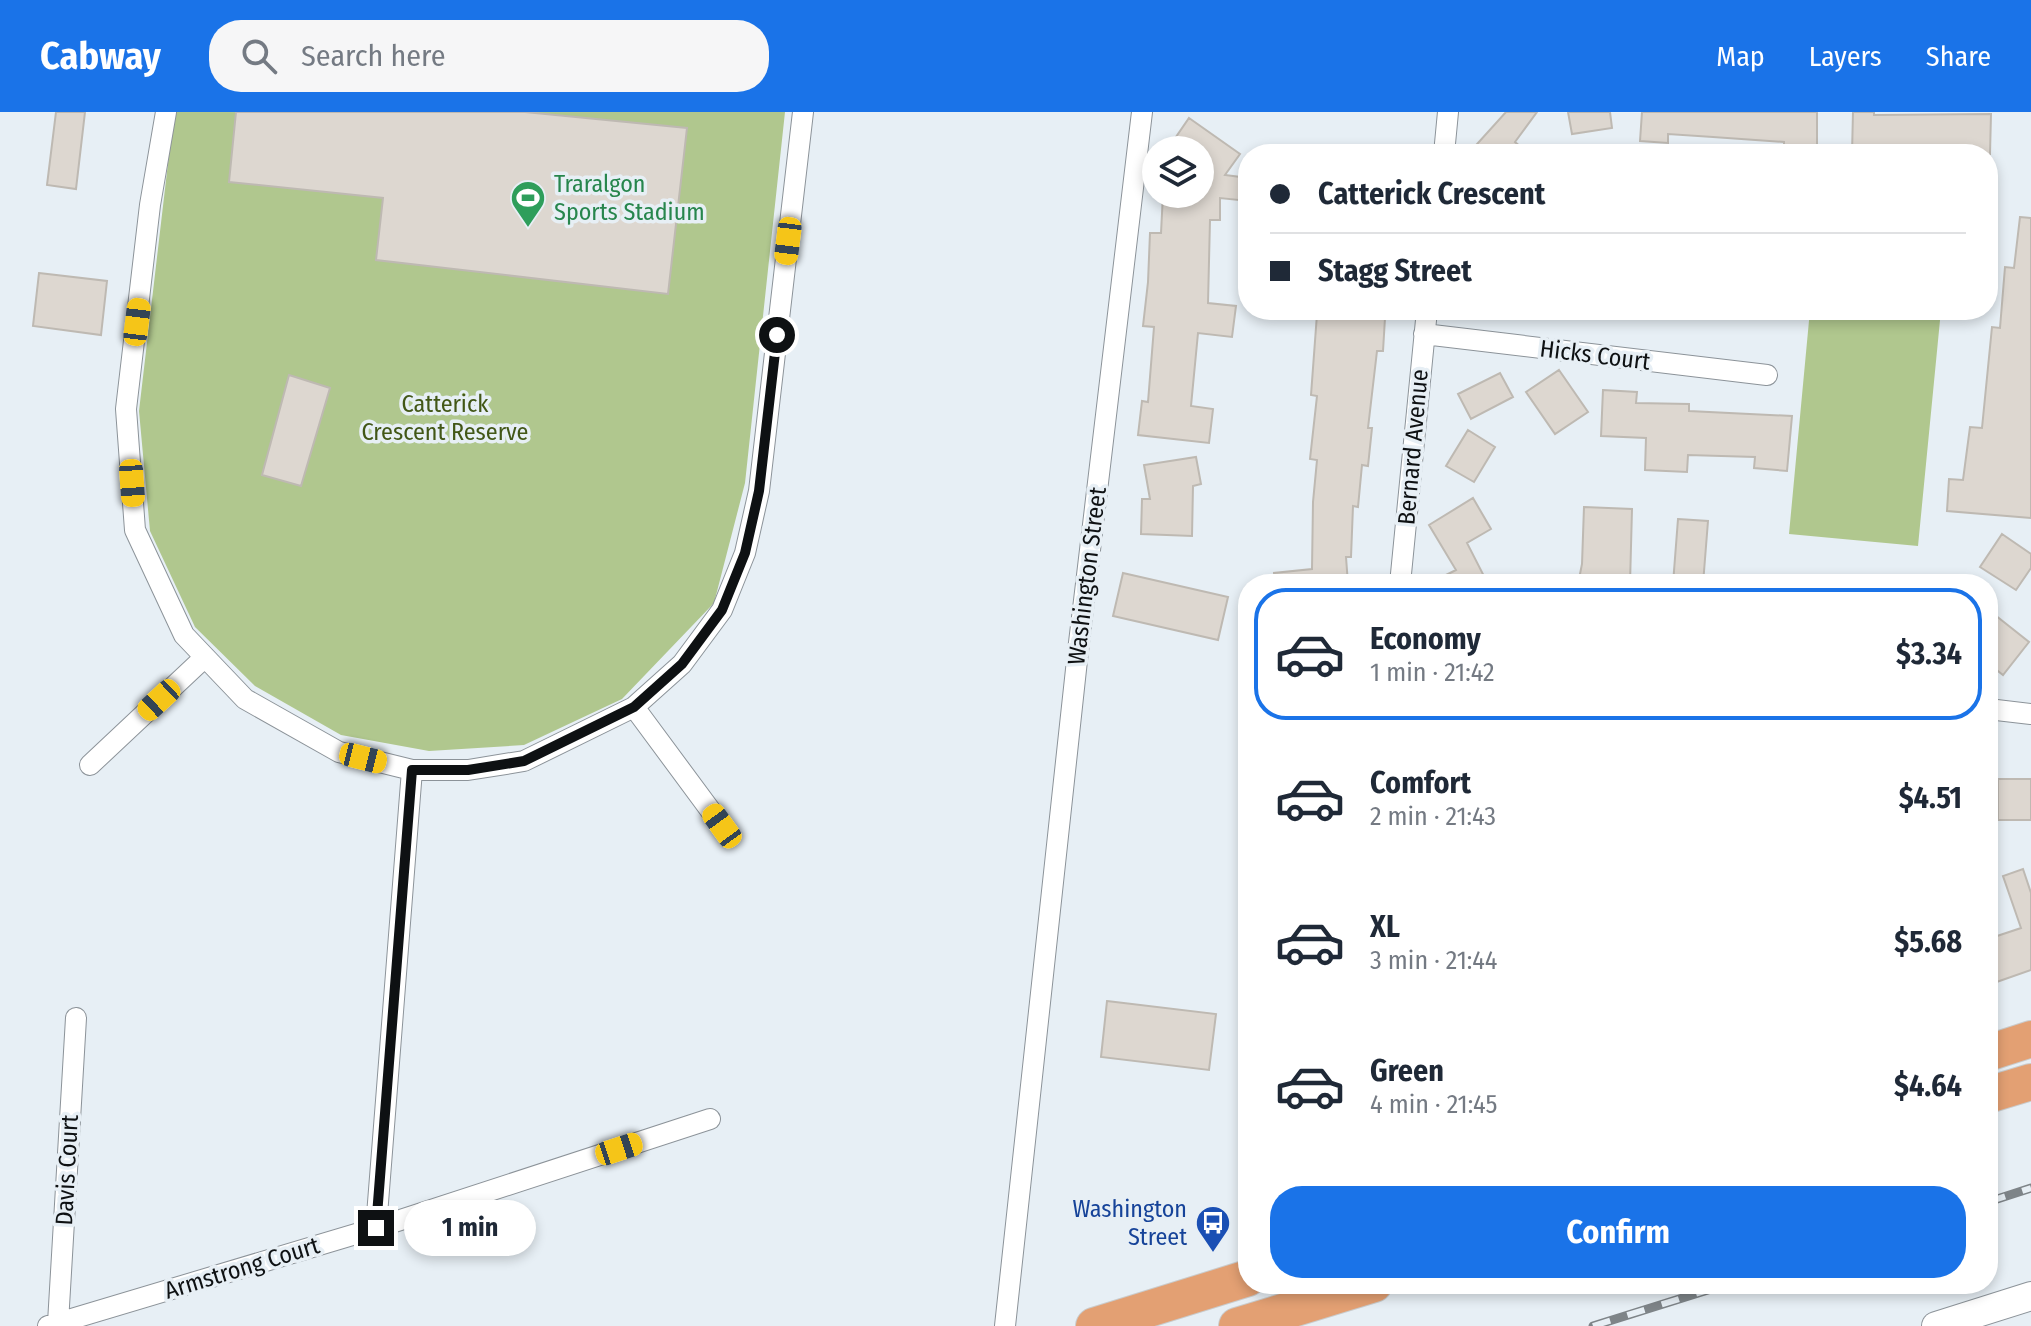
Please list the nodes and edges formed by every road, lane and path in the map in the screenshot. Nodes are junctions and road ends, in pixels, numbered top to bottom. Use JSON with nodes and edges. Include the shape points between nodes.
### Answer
{"nodes":[{"id":1,"x":166,"y":112,"type":"edge"},
{"id":2,"x":803,"y":112,"type":"edge"},
{"id":3,"x":1142,"y":112,"type":"edge"},
{"id":4,"x":1448,"y":112,"type":"edge"},
{"id":5,"x":1445,"y":144,"type":"edge"},
{"id":6,"x":1426,"y":320,"type":"edge"},
{"id":7,"x":1424,"y":334,"type":"junction"},
{"id":8,"x":1767,"y":375,"type":"dead end"},
{"id":9,"x":1401,"y":574,"type":"edge"},
{"id":10,"x":205,"y":657,"type":"junction"},
{"id":11,"x":634,"y":707,"type":"junction"},
{"id":12,"x":1998,"y":710,"type":"edge"},
{"id":13,"x":2031,"y":714,"type":"edge"},
{"id":14,"x":90,"y":765,"type":"dead end"},
{"id":15,"x":412,"y":770,"type":"junction"},
{"id":16,"x":722,"y":826,"type":"dead end"},
{"id":17,"x":76,"y":1018,"type":"dead end"},
{"id":18,"x":2031,"y":1039,"type":"edge"},
{"id":19,"x":1998,"y":1050,"type":"edge"},
{"id":20,"x":2031,"y":1082,"type":"edge"},
{"id":21,"x":1998,"y":1092,"type":"edge"},
{"id":22,"x":710,"y":1119,"type":"dead end"},
{"id":23,"x":376,"y":1228,"type":"junction"},
{"id":24,"x":1238,"y":1281,"type":"edge"},
{"id":25,"x":1341,"y":1294,"type":"edge"},
{"id":26,"x":2031,"y":1296,"type":"edge"},
{"id":27,"x":53,"y":1324,"type":"edge"},
{"id":28,"x":1005,"y":1326,"type":"edge"},
{"id":29,"x":1094,"y":1326,"type":"edge"},
{"id":30,"x":1237,"y":1326,"type":"edge"},
{"id":31,"x":1936,"y":1326,"type":"edge"}],
"edges":[{"from":1,"to":10,"type":"street","via":[[126,409],[128,437],[135,530],[184,635]]},
{"from":2,"to":11,"type":"street","via":[[759,491],[745,553],[722,610],[682,664]]},
{"from":3,"to":28,"type":"street","name":"Washington Street"},
{"from":4,"to":5,"type":"street"},
{"from":6,"to":7,"type":"street","name":"Bernard Avenue"},
{"from":7,"to":8,"type":"street","name":"Hicks Court"},
{"from":7,"to":9,"type":"street","name":"Bernard Avenue"},
{"from":10,"to":14,"type":"street"},
{"from":10,"to":15,"type":"street","via":[[245,699],[339,752]]},
{"from":11,"to":15,"type":"street","via":[[524,761],[468,770]]},
{"from":11,"to":16,"type":"street"},
{"from":12,"to":13,"type":"street"},
{"from":15,"to":23,"type":"street"},
{"from":17,"to":27,"type":"street","name":"Davis Court"},
{"from":18,"to":19,"type":"highway"},
{"from":20,"to":21,"type":"highway"},
{"from":22,"to":23,"type":"street","name":"Armstrong Court"},
{"from":23,"to":27,"type":"street","name":"Armstrong Court"},
{"from":24,"to":29,"type":"highway"},
{"from":25,"to":30,"type":"highway"},
{"from":26,"to":31,"type":"main road"}]}
